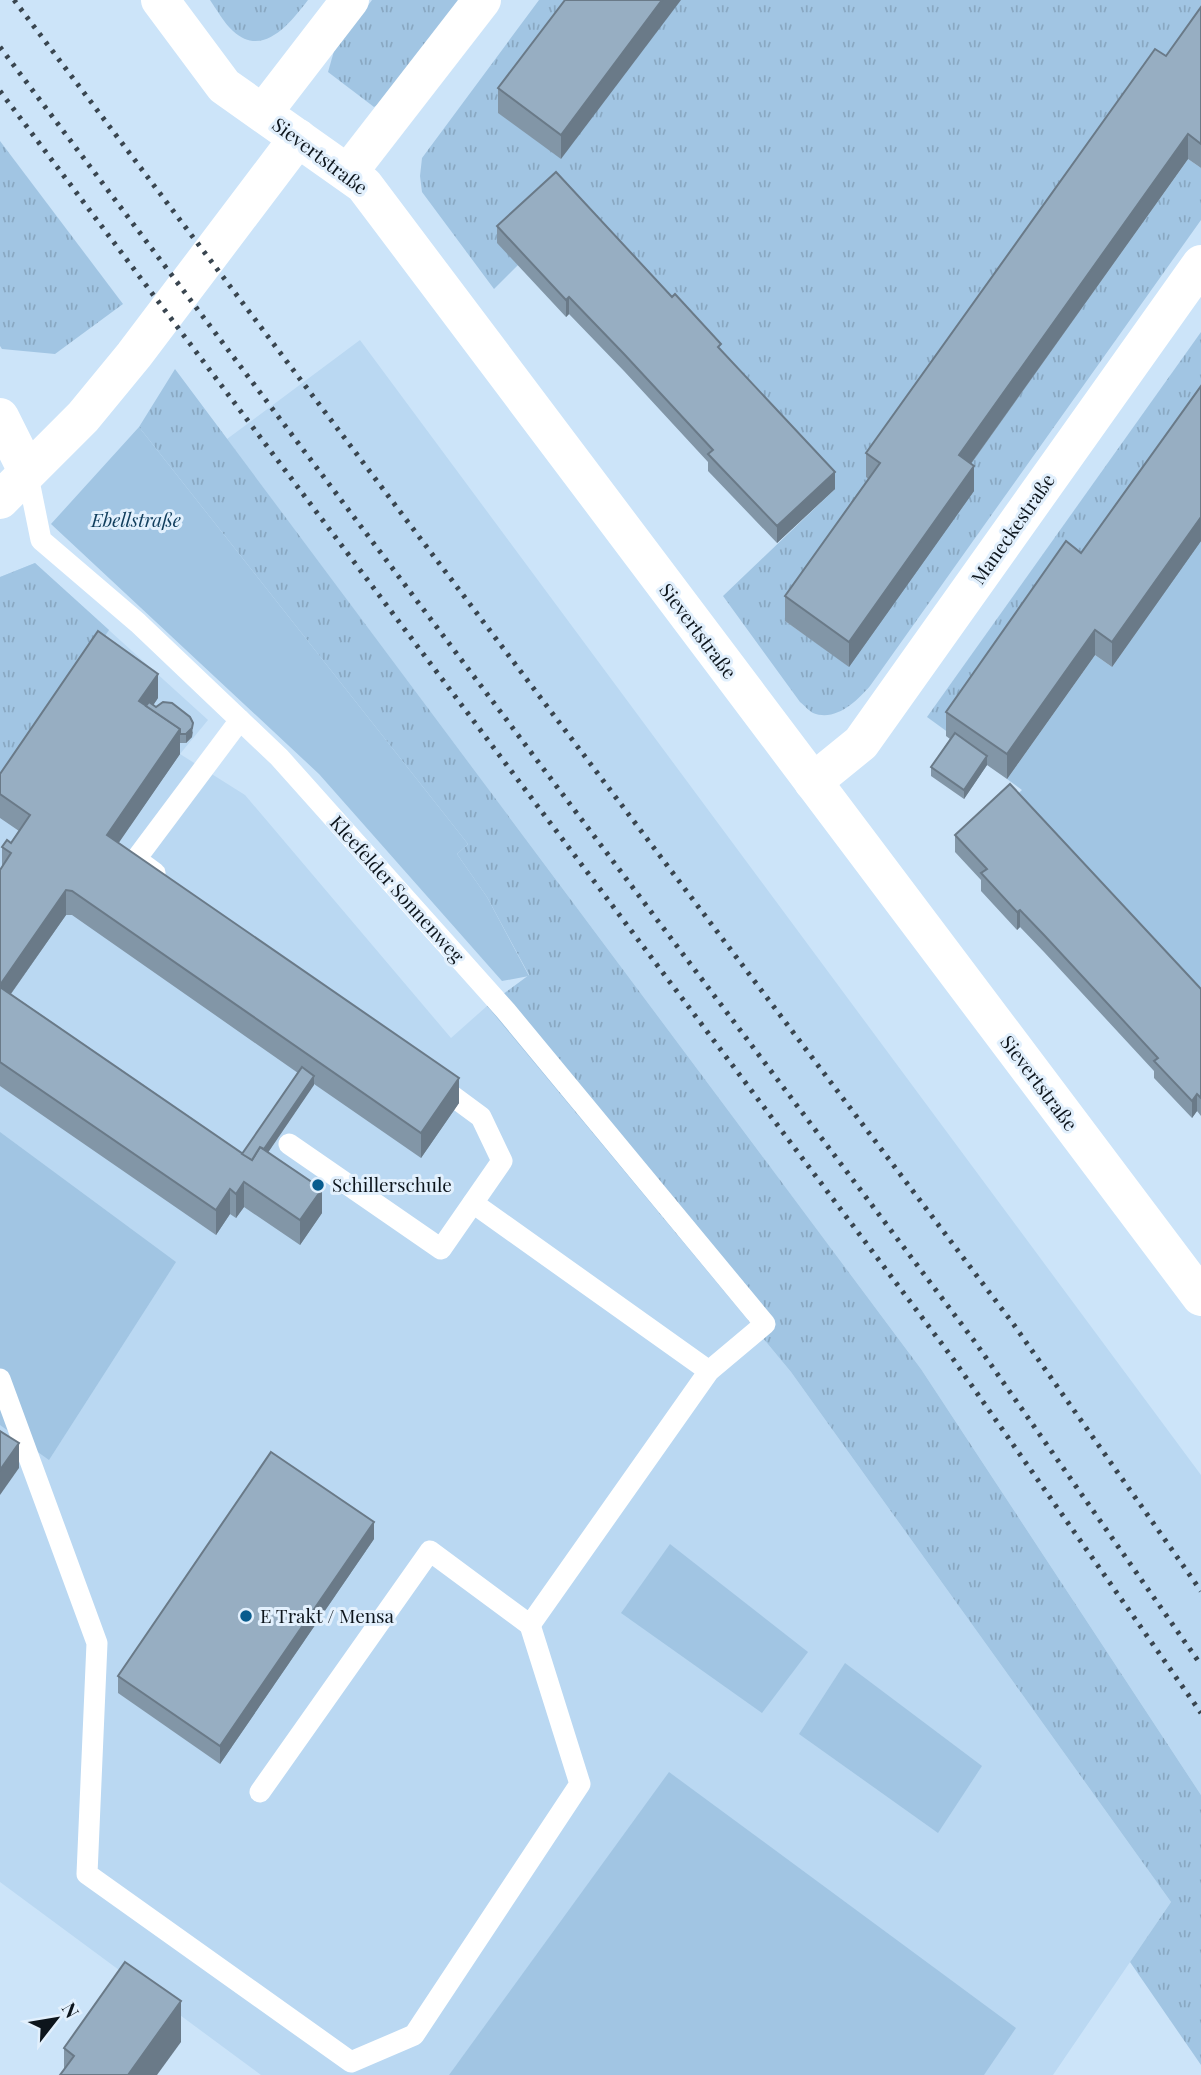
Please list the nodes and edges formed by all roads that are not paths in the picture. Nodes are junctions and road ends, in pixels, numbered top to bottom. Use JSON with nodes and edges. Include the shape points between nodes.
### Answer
{"nodes":[{"id":1,"x":160,"y":0,"type":"edge"},
{"id":2,"x":350,"y":0,"type":"edge"},
{"id":3,"x":482,"y":0,"type":"edge"},
{"id":4,"x":263,"y":113,"type":"junction"},
{"id":5,"x":298,"y":138,"type":"junction"},
{"id":6,"x":348,"y":173,"type":"junction"},
{"id":7,"x":1201,"y":264,"type":"edge"},
{"id":8,"x":0,"y":418,"type":"edge"},
{"id":9,"x":27,"y":471,"type":"junction"},
{"id":10,"x":0,"y":500,"type":"edge"},
{"id":11,"x":240,"y":720,"type":"junction"},
{"id":12,"x":813,"y":782,"type":"junction"},
{"id":13,"x":169,"y":884,"type":"edge"},
{"id":14,"x":414,"y":1067,"type":"edge"},
{"id":15,"x":289,"y":1144,"type":"dead end"},
{"id":16,"x":472,"y":1203,"type":"junction"},
{"id":17,"x":1201,"y":1297,"type":"edge"},
{"id":18,"x":709,"y":1371,"type":"junction"},
{"id":19,"x":0,"y":1379,"type":"edge"},
{"id":20,"x":530,"y":1625,"type":"junction"},
{"id":21,"x":260,"y":1792,"type":"dead end"}],
"edges":[{"from":1,"to":4,"type":"street","name":"Sievertstraße","via":[[225,86]]},
{"from":2,"to":4,"type":"street"},
{"from":3,"to":6,"type":"street"},
{"from":4,"to":5,"type":"street","name":"Sievertstraße"},
{"from":5,"to":6,"type":"street","name":"Sievertstraße"},
{"from":5,"to":9,"type":"street","via":[[125,365],[58,444]]},
{"from":6,"to":12,"type":"street","name":"Sievertstraße","via":[[364,185]]},
{"from":7,"to":12,"type":"street","name":"Maneckestraße","via":[[860,743]]},
{"from":8,"to":9,"type":"street"},
{"from":9,"to":10,"type":"street"},
{"from":9,"to":11,"type":"lane","name":"Kleefelder Sonnenweg","via":[[41,540],[138,623]]},
{"from":11,"to":13,"type":"lane","via":[[136,859]]},
{"from":11,"to":18,"type":"lane","name":"Kleefelder Sonnenweg","via":[[279,757],[496,999],[765,1324]]},
{"from":12,"to":17,"type":"street","name":"Sievertstraße"},
{"from":14,"to":16,"type":"lane","via":[[481,1118],[502,1161]]},
{"from":15,"to":16,"type":"lane","via":[[441,1249]]},
{"from":16,"to":18,"type":"lane"},
{"from":18,"to":20,"type":"lane"},
{"from":19,"to":20,"type":"lane","via":[[97,1643],[87,1874],[351,2062],[414,2035],[580,1784]]},
{"from":20,"to":21,"type":"lane","via":[[430,1550]]}]}
